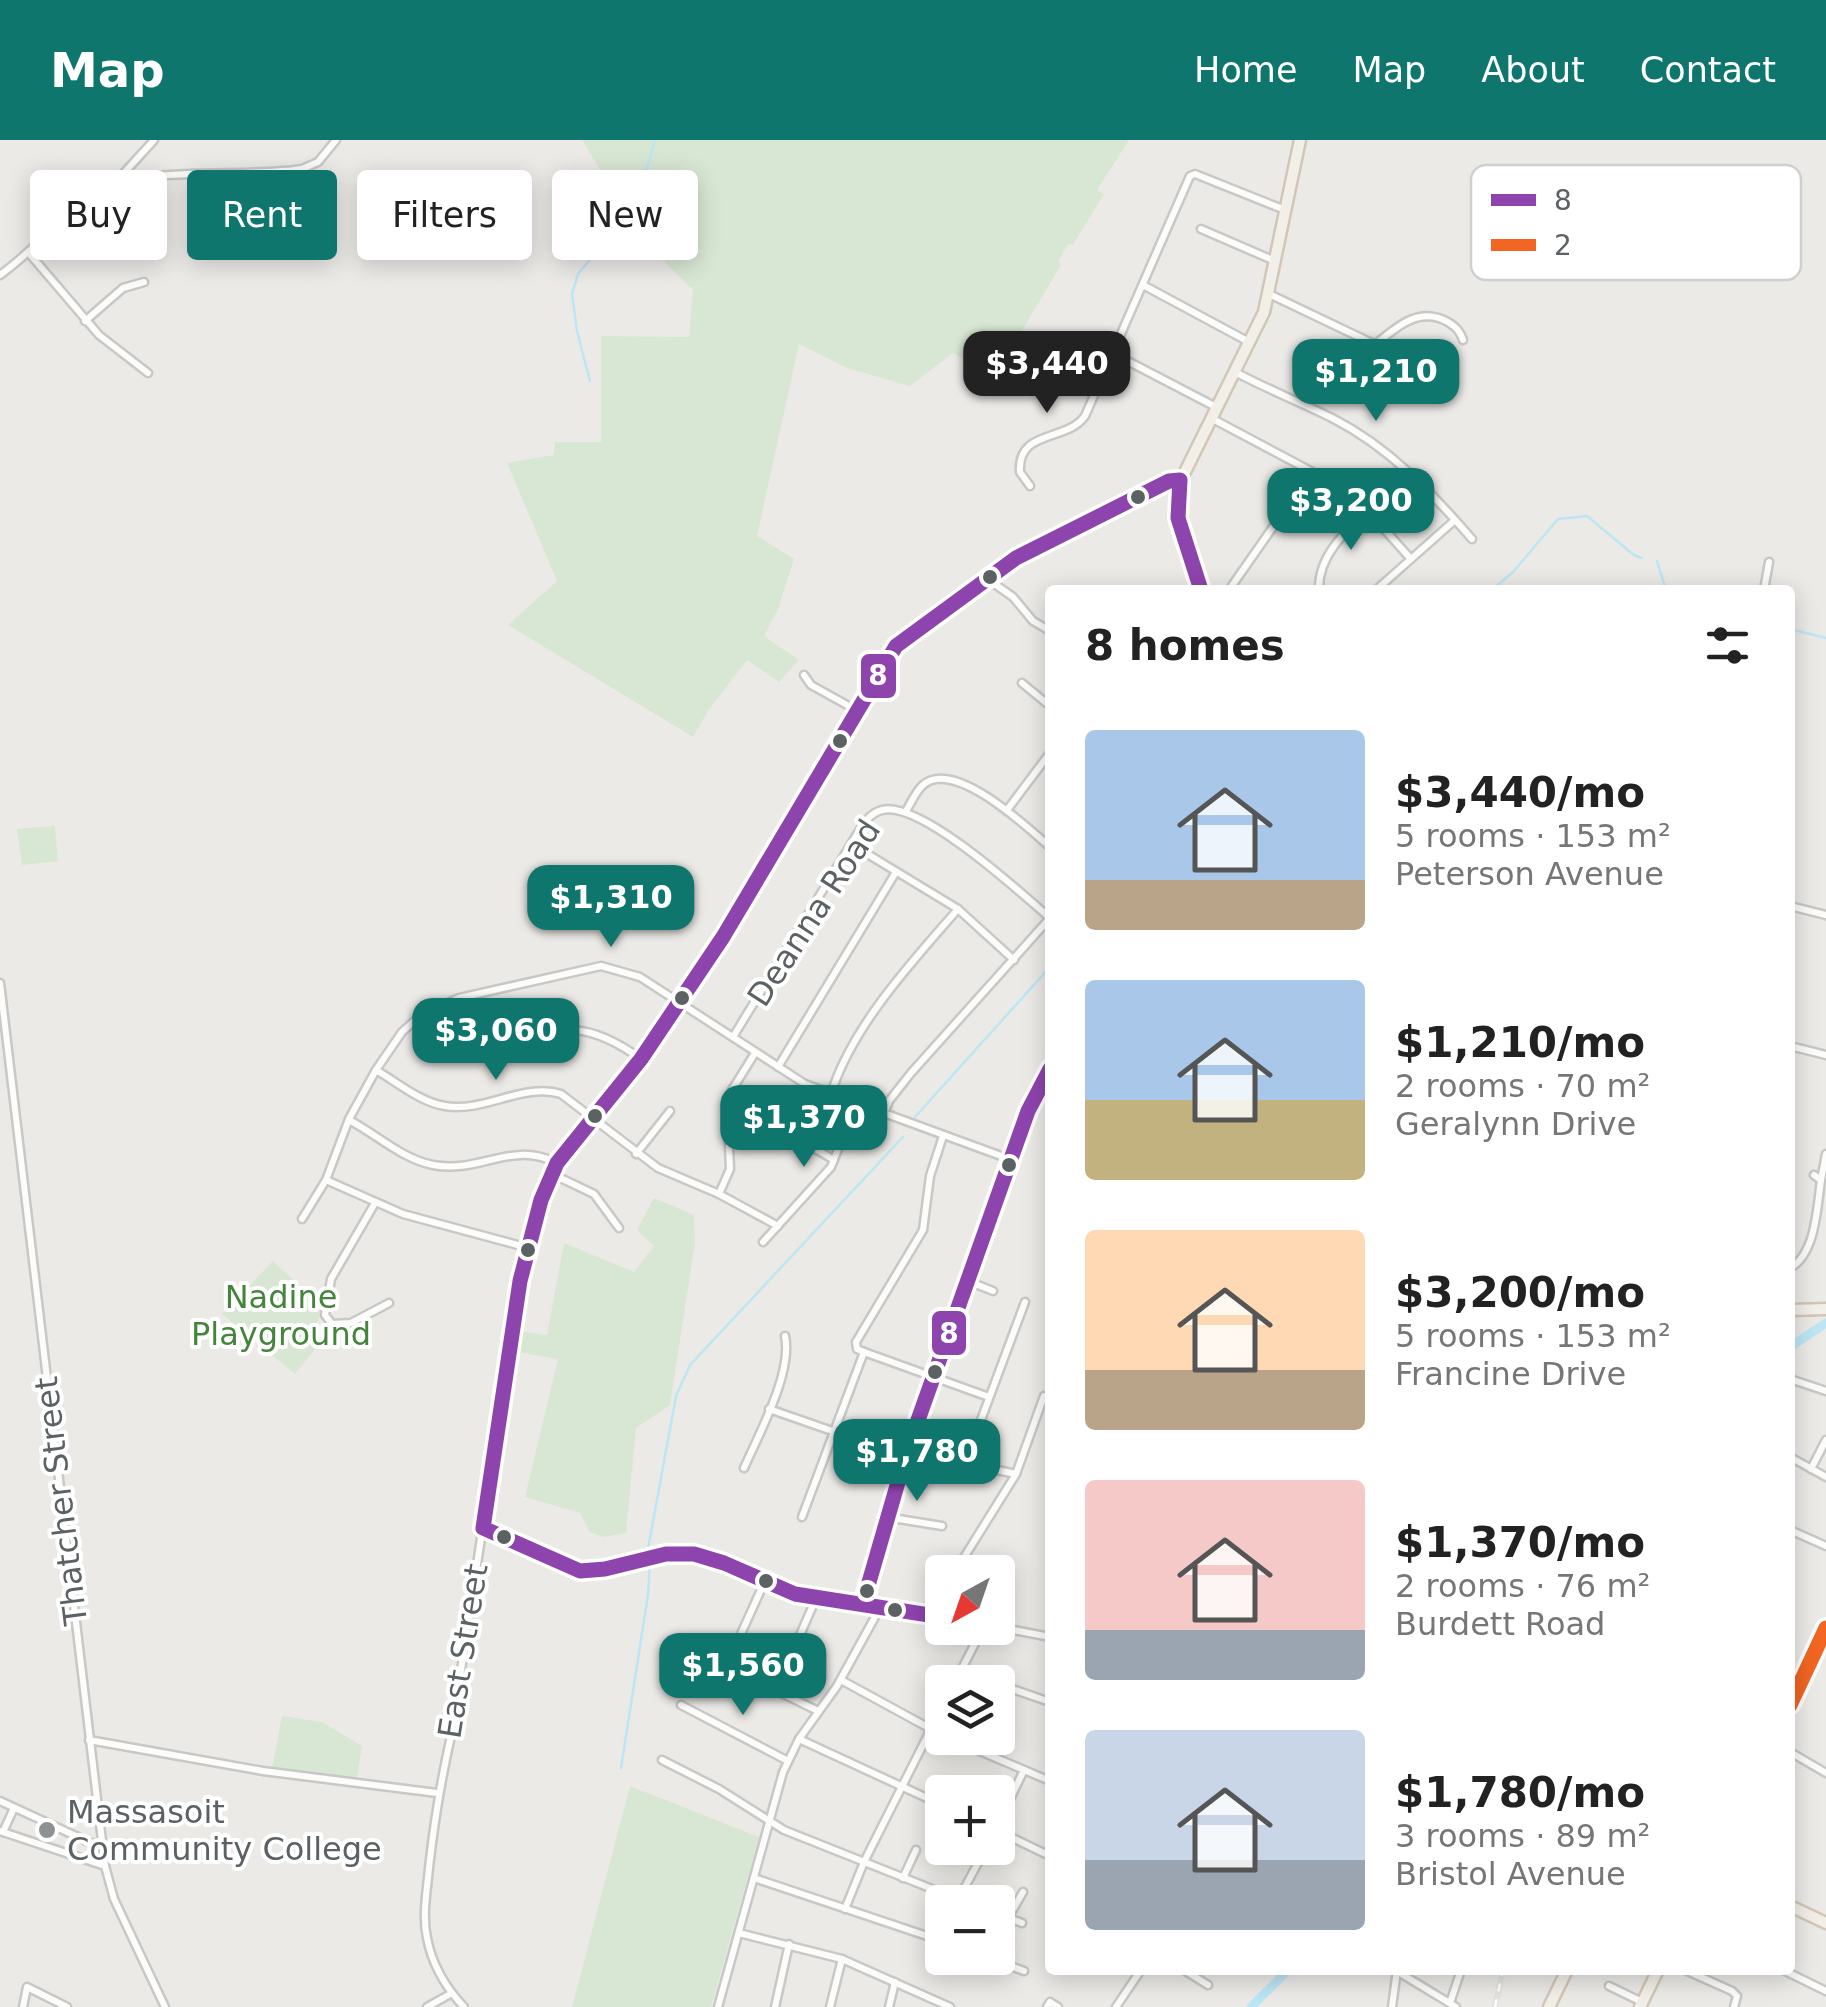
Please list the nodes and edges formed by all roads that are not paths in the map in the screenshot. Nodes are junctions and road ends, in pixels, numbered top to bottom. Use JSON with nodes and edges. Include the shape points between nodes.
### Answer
{"nodes":[{"id":1,"x":154,"y":140,"type":"edge"},
{"id":2,"x":336,"y":140,"type":"edge"},
{"id":3,"x":1300,"y":140,"type":"edge"},
{"id":4,"x":133,"y":164,"type":"junction"},
{"id":5,"x":127,"y":170,"type":"edge"},
{"id":6,"x":137,"y":170,"type":"edge"},
{"id":7,"x":167,"y":177,"type":"edge"},
{"id":8,"x":1286,"y":210,"type":"junction"},
{"id":9,"x":1201,"y":228,"type":"dead end"},
{"id":10,"x":28,"y":252,"type":"joint"},
{"id":11,"x":1276,"y":261,"type":"junction"},
{"id":12,"x":0,"y":278,"type":"edge"},
{"id":13,"x":144,"y":282,"type":"dead end"},
{"id":14,"x":1142,"y":284,"type":"junction"},
{"id":15,"x":1270,"y":294,"type":"junction"},
{"id":16,"x":85,"y":320,"type":"junction"},
{"id":17,"x":1464,"y":340,"type":"dead end"},
{"id":18,"x":1250,"y":342,"type":"junction"},
{"id":19,"x":1376,"y":344,"type":"junction"},
{"id":20,"x":1114,"y":354,"type":"junction"},
{"id":21,"x":1234,"y":372,"type":"junction"},
{"id":22,"x":148,"y":373,"type":"dead end"},
{"id":23,"x":1387,"y":382,"type":"dead end"},
{"id":24,"x":1214,"y":412,"type":"junction"},
{"id":25,"x":1180,"y":480,"type":"junction"},
{"id":26,"x":1030,"y":486,"type":"dead end"},
{"id":27,"x":1368,"y":511,"type":"junction"},
{"id":28,"x":1455,"y":520,"type":"junction"},
{"id":29,"x":1273,"y":527,"type":"dead end"},
{"id":30,"x":1472,"y":539,"type":"dead end"},
{"id":31,"x":1410,"y":558,"type":"junction"},
{"id":32,"x":1769,"y":562,"type":"dead end"},
{"id":33,"x":986,"y":578,"type":"junction"},
{"id":34,"x":1199,"y":585,"type":"edge"},
{"id":35,"x":1232,"y":585,"type":"edge"},
{"id":36,"x":1319,"y":585,"type":"edge"},
{"id":37,"x":1381,"y":585,"type":"edge"},
{"id":38,"x":1765,"y":585,"type":"edge"},
{"id":39,"x":1045,"y":628,"type":"edge"},
{"id":40,"x":804,"y":675,"type":"dead end"},
{"id":41,"x":1022,"y":683,"type":"dead end"},
{"id":42,"x":1045,"y":702,"type":"edge"},
{"id":43,"x":856,"y":710,"type":"junction"},
{"id":44,"x":1045,"y":759,"type":"edge"},
{"id":45,"x":1008,"y":810,"type":"junction"},
{"id":46,"x":906,"y":811,"type":"junction"},
{"id":47,"x":1045,"y":843,"type":"edge"},
{"id":48,"x":851,"y":844,"type":"junction"},
{"id":49,"x":896,"y":872,"type":"junction"},
{"id":50,"x":1795,"y":907,"type":"edge"},
{"id":51,"x":958,"y":910,"type":"junction"},
{"id":52,"x":1045,"y":914,"type":"edge"},
{"id":53,"x":1826,"y":915,"type":"edge"},
{"id":54,"x":1045,"y":924,"type":"edge"},
{"id":55,"x":1014,"y":960,"type":"junction"},
{"id":56,"x":0,"y":984,"type":"edge"},
{"id":57,"x":680,"y":1002,"type":"junction"},
{"id":58,"x":421,"y":1015,"type":"junction"},
{"id":59,"x":734,"y":1037,"type":"junction"},
{"id":60,"x":1795,"y":1047,"type":"edge"},
{"id":61,"x":755,"y":1053,"type":"junction"},
{"id":62,"x":1826,"y":1055,"type":"edge"},
{"id":63,"x":641,"y":1058,"type":"junction"},
{"id":64,"x":778,"y":1067,"type":"junction"},
{"id":65,"x":376,"y":1070,"type":"junction"},
{"id":66,"x":1045,"y":1078,"type":"edge"},
{"id":67,"x":830,"y":1094,"type":"junction"},
{"id":68,"x":856,"y":1104,"type":"junction"},
{"id":69,"x":670,"y":1111,"type":"dead end"},
{"id":70,"x":884,"y":1114,"type":"junction"},
{"id":71,"x":593,"y":1118,"type":"junction"},
{"id":72,"x":349,"y":1120,"type":"junction"},
{"id":73,"x":730,"y":1136,"type":"junction"},
{"id":74,"x":942,"y":1136,"type":"junction"},
{"id":75,"x":636,"y":1154,"type":"junction"},
{"id":76,"x":1826,"y":1154,"type":"edge"},
{"id":77,"x":834,"y":1160,"type":"junction"},
{"id":78,"x":1012,"y":1160,"type":"junction"},
{"id":79,"x":557,"y":1163,"type":"junction"},
{"id":80,"x":552,"y":1174,"type":"junction"},
{"id":81,"x":326,"y":1180,"type":"junction"},
{"id":82,"x":720,"y":1194,"type":"junction"},
{"id":83,"x":374,"y":1203,"type":"junction"},
{"id":84,"x":302,"y":1219,"type":"dead end"},
{"id":85,"x":778,"y":1226,"type":"junction"},
{"id":86,"x":619,"y":1228,"type":"dead end"},
{"id":87,"x":764,"y":1242,"type":"dead end"},
{"id":88,"x":529,"y":1248,"type":"junction"},
{"id":89,"x":1795,"y":1264,"type":"edge"},
{"id":90,"x":968,"y":1281,"type":"junction"},
{"id":91,"x":992,"y":1291,"type":"dead end"},
{"id":92,"x":1026,"y":1302,"type":"dead end"},
{"id":93,"x":390,"y":1303,"type":"dead end"},
{"id":94,"x":1825,"y":1309,"type":"edge"},
{"id":95,"x":1795,"y":1310,"type":"edge"},
{"id":96,"x":785,"y":1336,"type":"dead end"},
{"id":97,"x":864,"y":1352,"type":"junction"},
{"id":98,"x":933,"y":1378,"type":"junction"},
{"id":99,"x":1795,"y":1381,"type":"edge"},
{"id":100,"x":1826,"y":1392,"type":"edge"},
{"id":101,"x":1044,"y":1396,"type":"dead end"},
{"id":102,"x":989,"y":1397,"type":"junction"},
{"id":103,"x":769,"y":1409,"type":"junction"},
{"id":104,"x":978,"y":1428,"type":"dead end"},
{"id":105,"x":833,"y":1433,"type":"junction"},
{"id":106,"x":1826,"y":1440,"type":"edge"},
{"id":107,"x":907,"y":1451,"type":"junction"},
{"id":108,"x":1795,"y":1460,"type":"edge"},
{"id":109,"x":744,"y":1468,"type":"dead end"},
{"id":110,"x":1810,"y":1469,"type":"junction"},
{"id":111,"x":1016,"y":1474,"type":"junction"},
{"id":112,"x":1826,"y":1477,"type":"edge"},
{"id":113,"x":802,"y":1517,"type":"dead end"},
{"id":114,"x":886,"y":1517,"type":"junction"},
{"id":115,"x":942,"y":1526,"type":"dead end"},
{"id":116,"x":483,"y":1528,"type":"junction"},
{"id":117,"x":1795,"y":1532,"type":"edge"},
{"id":118,"x":1826,"y":1546,"type":"edge"},
{"id":119,"x":966,"y":1555,"type":"edge"},
{"id":120,"x":764,"y":1583,"type":"junction"},
{"id":121,"x":817,"y":1596,"type":"junction"},
{"id":122,"x":862,"y":1603,"type":"junction"},
{"id":123,"x":881,"y":1606,"type":"junction"},
{"id":124,"x":925,"y":1613,"type":"edge"},
{"id":125,"x":1015,"y":1631,"type":"edge"},
{"id":126,"x":1825,"y":1635,"type":"edge"},
{"id":127,"x":1045,"y":1636,"type":"edge"},
{"id":128,"x":694,"y":1650,"type":"dead end"},
{"id":129,"x":727,"y":1666,"type":"junction"},
{"id":130,"x":841,"y":1680,"type":"junction"},
{"id":131,"x":776,"y":1690,"type":"junction"},
{"id":132,"x":1015,"y":1690,"type":"edge"},
{"id":133,"x":1795,"y":1694,"type":"edge"},
{"id":134,"x":1045,"y":1700,"type":"edge"},
{"id":135,"x":681,"y":1705,"type":"dead end"},
{"id":136,"x":818,"y":1711,"type":"junction"},
{"id":137,"x":925,"y":1727,"type":"edge"},
{"id":138,"x":799,"y":1739,"type":"junction"},
{"id":139,"x":89,"y":1740,"type":"junction"},
{"id":140,"x":925,"y":1742,"type":"edge"},
{"id":141,"x":990,"y":1755,"type":"edge"},
{"id":142,"x":1795,"y":1755,"type":"edge"},
{"id":143,"x":662,"y":1760,"type":"dead end"},
{"id":144,"x":788,"y":1762,"type":"junction"},
{"id":145,"x":1024,"y":1770,"type":"junction"},
{"id":146,"x":1826,"y":1774,"type":"edge"},
{"id":147,"x":1045,"y":1779,"type":"edge"},
{"id":148,"x":903,"y":1786,"type":"junction"},
{"id":149,"x":1015,"y":1790,"type":"edge"},
{"id":150,"x":437,"y":1793,"type":"junction"},
{"id":151,"x":925,"y":1797,"type":"edge"},
{"id":152,"x":0,"y":1802,"type":"edge"},
{"id":153,"x":14,"y":1808,"type":"junction"},
{"id":154,"x":769,"y":1822,"type":"junction"},
{"id":155,"x":2,"y":1832,"type":"edge"},
{"id":156,"x":1015,"y":1837,"type":"edge"},
{"id":157,"x":102,"y":1844,"type":"junction"},
{"id":158,"x":916,"y":1850,"type":"dead end"},
{"id":159,"x":1045,"y":1853,"type":"edge"},
{"id":160,"x":864,"y":1862,"type":"junction"},
{"id":161,"x":105,"y":1866,"type":"junction"},
{"id":162,"x":754,"y":1878,"type":"junction"},
{"id":163,"x":903,"y":1878,"type":"junction"},
{"id":164,"x":925,"y":1887,"type":"edge"},
{"id":165,"x":1023,"y":1892,"type":"dead end"},
{"id":166,"x":1015,"y":1906,"type":"edge"},
{"id":167,"x":1795,"y":1908,"type":"edge"},
{"id":168,"x":846,"y":1909,"type":"junction"},
{"id":169,"x":1015,"y":1920,"type":"edge"},
{"id":170,"x":1022,"y":1923,"type":"dead end"},
{"id":171,"x":1826,"y":1923,"type":"edge"},
{"id":172,"x":739,"y":1933,"type":"junction"},
{"id":173,"x":925,"y":1935,"type":"edge"},
{"id":174,"x":789,"y":1944,"type":"junction"},
{"id":175,"x":842,"y":1959,"type":"junction"},
{"id":176,"x":1015,"y":1967,"type":"edge"},
{"id":177,"x":1024,"y":1970,"type":"dead end"},
{"id":178,"x":1137,"y":1975,"type":"edge"},
{"id":179,"x":1192,"y":1975,"type":"edge"},
{"id":180,"x":1395,"y":1975,"type":"edge"},
{"id":181,"x":1404,"y":1975,"type":"edge"},
{"id":182,"x":1460,"y":1975,"type":"edge"},
{"id":183,"x":1565,"y":1975,"type":"edge"},
{"id":184,"x":1656,"y":1975,"type":"edge"},
{"id":185,"x":1696,"y":1975,"type":"edge"},
{"id":186,"x":1794,"y":1975,"type":"edge"},
{"id":187,"x":895,"y":1982,"type":"junction"},
{"id":188,"x":1208,"y":1985,"type":"dead end"},
{"id":189,"x":1610,"y":1986,"type":"dead end"},
{"id":190,"x":1826,"y":1990,"type":"edge"},
{"id":191,"x":452,"y":1993,"type":"junction"},
{"id":192,"x":1118,"y":2004,"type":"edge"},
{"id":193,"x":1641,"y":2004,"type":"edge"},
{"id":194,"x":1454,"y":2006,"type":"edge"},
{"id":195,"x":23,"y":2007,"type":"edge"},
{"id":196,"x":66,"y":2007,"type":"edge"},
{"id":197,"x":165,"y":2007,"type":"edge"},
{"id":198,"x":427,"y":2007,"type":"edge"},
{"id":199,"x":464,"y":2007,"type":"edge"},
{"id":200,"x":718,"y":2007,"type":"edge"},
{"id":201,"x":775,"y":2007,"type":"edge"},
{"id":202,"x":830,"y":2007,"type":"edge"},
{"id":203,"x":889,"y":2007,"type":"edge"},
{"id":204,"x":950,"y":2007,"type":"edge"},
{"id":205,"x":1130,"y":2007,"type":"edge"},
{"id":206,"x":1392,"y":2007,"type":"edge"},
{"id":207,"x":1549,"y":2007,"type":"edge"},
{"id":208,"x":1734,"y":2007,"type":"edge"}],
"edges":[{"from":1,"to":4,"type":"street"},
{"from":2,"to":7,"type":"street","via":[[318,162],[302,169]]},
{"from":3,"to":8,"type":"main road"},
{"from":4,"to":5,"type":"street"},
{"from":4,"to":6,"type":"street"},
{"from":8,"to":11,"type":"main road"},
{"from":8,"to":14,"type":"street","via":[[1192,174]]},
{"from":9,"to":11,"type":"street"},
{"from":10,"to":12,"type":"street"},
{"from":10,"to":16,"type":"street"},
{"from":11,"to":15,"type":"main road"},
{"from":13,"to":16,"type":"street","via":[[123,288]]},
{"from":14,"to":18,"type":"street"},
{"from":14,"to":20,"type":"street"},
{"from":15,"to":18,"type":"main road"},
{"from":15,"to":19,"type":"street"},
{"from":16,"to":22,"type":"street"},
{"from":17,"to":19,"type":"street","via":[[1458,329],[1429,315],[1409,320]]},
{"from":18,"to":21,"type":"main road"},
{"from":19,"to":23,"type":"street","via":[[1387,362]]},
{"from":20,"to":24,"type":"street"},
{"from":20,"to":26,"type":"street","via":[[1082,421],[1036,440],[1022,454],[1020,472]]},
{"from":21,"to":24,"type":"main road"},
{"from":21,"to":28,"type":"street","via":[[1368,441],[1412,473]]},
{"from":24,"to":25,"type":"main road"},
{"from":24,"to":27,"type":"street","via":[[1336,484]]},
{"from":25,"to":33,"type":"street","name":"East Street","via":[[1044,542]]},
{"from":25,"to":34,"type":"main road","via":[[1179,523]]},
{"from":27,"to":31,"type":"street"},
{"from":27,"to":36,"type":"street","via":[[1323,564]]},
{"from":28,"to":30,"type":"street"},
{"from":28,"to":31,"type":"street"},
{"from":29,"to":35,"type":"street"},
{"from":31,"to":37,"type":"street"},
{"from":32,"to":38,"type":"street"},
{"from":33,"to":39,"type":"street"},
{"from":33,"to":43,"type":"street","name":"East Street","via":[[896,646]]},
{"from":40,"to":43,"type":"street"},
{"from":41,"to":42,"type":"street"},
{"from":43,"to":57,"type":"street","name":"East Street"},
{"from":44,"to":45,"type":"street"},
{"from":45,"to":46,"type":"street","via":[[941,778],[924,784]]},
{"from":45,"to":47,"type":"street"},
{"from":46,"to":48,"type":"street","name":"Deanna Road","via":[[870,815]]},
{"from":46,"to":52,"type":"street","name":"Deanna Road","via":[[986,861]]},
{"from":48,"to":49,"type":"street"},
{"from":48,"to":59,"type":"street","name":"Deanna Road"},
{"from":49,"to":51,"type":"street"},
{"from":49,"to":64,"type":"street"},
{"from":50,"to":53,"type":"street"},
{"from":51,"to":55,"type":"street"},
{"from":51,"to":67,"type":"street","via":[[891,986]]},
{"from":54,"to":55,"type":"street"},
{"from":55,"to":70,"type":"street","via":[[910,1074]]},
{"from":56,"to":139,"type":"street","name":"Thatcher Street"},
{"from":57,"to":58,"type":"street","via":[[640,977],[601,966],[459,998]]},
{"from":57,"to":59,"type":"street"},
{"from":57,"to":63,"type":"street","name":"East Street"},
{"from":58,"to":63,"type":"street","via":[[438,1041],[456,1051],[570,1028],[604,1035]]},
{"from":58,"to":65,"type":"street"},
{"from":59,"to":61,"type":"street"},
{"from":60,"to":62,"type":"street"},
{"from":61,"to":64,"type":"street"},
{"from":61,"to":73,"type":"street","via":[[727,1098]]},
{"from":63,"to":71,"type":"street","name":"East Street"},
{"from":64,"to":67,"type":"street"},
{"from":65,"to":71,"type":"street","via":[[445,1106],[551,1091]]},
{"from":65,"to":72,"type":"street"},
{"from":66,"to":78,"type":"street"},
{"from":67,"to":68,"type":"street"},
{"from":68,"to":70,"type":"street"},
{"from":68,"to":77,"type":"street"},
{"from":69,"to":75,"type":"street"},
{"from":70,"to":74,"type":"street"},
{"from":71,"to":75,"type":"street"},
{"from":71,"to":79,"type":"street","name":"East Street"},
{"from":72,"to":79,"type":"street","via":[[432,1165],[466,1166],[530,1153]]},
{"from":72,"to":81,"type":"street"},
{"from":73,"to":77,"type":"street","via":[[778,1134]]},
{"from":73,"to":82,"type":"street","via":[[730,1170]]},
{"from":74,"to":78,"type":"street"},
{"from":74,"to":97,"type":"street","via":[[923,1230],[856,1342]]},
{"from":75,"to":82,"type":"street"},
{"from":76,"to":89,"type":"street","via":[[1806,1254]]},
{"from":77,"to":85,"type":"street"},
{"from":78,"to":90,"type":"street"},
{"from":79,"to":80,"type":"street","name":"East Street"},
{"from":80,"to":86,"type":"street","via":[[594,1194]]},
{"from":80,"to":88,"type":"street","name":"East Street"},
{"from":81,"to":83,"type":"street"},
{"from":81,"to":84,"type":"street"},
{"from":82,"to":85,"type":"street"},
{"from":83,"to":88,"type":"street"},
{"from":83,"to":93,"type":"street","via":[[330,1284],[325,1312],[335,1324],[351,1323]]},
{"from":85,"to":87,"type":"street"},
{"from":88,"to":116,"type":"street","name":"East Street"},
{"from":90,"to":91,"type":"street"},
{"from":90,"to":98,"type":"street"},
{"from":92,"to":102,"type":"street"},
{"from":94,"to":95,"type":"main road"},
{"from":96,"to":103,"type":"street","via":[[788,1350]]},
{"from":97,"to":98,"type":"street"},
{"from":97,"to":105,"type":"street"},
{"from":98,"to":102,"type":"street"},
{"from":98,"to":107,"type":"street"},
{"from":99,"to":100,"type":"street"},
{"from":101,"to":111,"type":"street"},
{"from":102,"to":104,"type":"street"},
{"from":103,"to":105,"type":"street"},
{"from":103,"to":109,"type":"street"},
{"from":105,"to":107,"type":"street"},
{"from":105,"to":113,"type":"street"},
{"from":106,"to":110,"type":"street"},
{"from":107,"to":111,"type":"street"},
{"from":107,"to":114,"type":"street"},
{"from":108,"to":110,"type":"street"},
{"from":110,"to":112,"type":"street"},
{"from":111,"to":119,"type":"street"},
{"from":114,"to":115,"type":"street"},
{"from":114,"to":122,"type":"street"},
{"from":116,"to":120,"type":"street","via":[[580,1571],[684,1552]]},
{"from":116,"to":150,"type":"street","name":"East Street"},
{"from":117,"to":118,"type":"street"},
{"from":120,"to":121,"type":"street"},
{"from":120,"to":129,"type":"street"},
{"from":121,"to":122,"type":"street"},
{"from":121,"to":131,"type":"street"},
{"from":122,"to":123,"type":"street"},
{"from":123,"to":124,"type":"street"},
{"from":123,"to":130,"type":"street"},
{"from":125,"to":127,"type":"street"},
{"from":126,"to":133,"type":"main road"},
{"from":128,"to":129,"type":"street"},
{"from":129,"to":131,"type":"street"},
{"from":130,"to":136,"type":"street"},
{"from":130,"to":137,"type":"street"},
{"from":131,"to":136,"type":"street"},
{"from":132,"to":134,"type":"street"},
{"from":135,"to":144,"type":"street"},
{"from":136,"to":138,"type":"street"},
{"from":138,"to":144,"type":"street"},
{"from":138,"to":148,"type":"street"},
{"from":139,"to":150,"type":"street"},
{"from":139,"to":157,"type":"street","name":"Thatcher Street"},
{"from":140,"to":148,"type":"street"},
{"from":141,"to":145,"type":"street"},
{"from":142,"to":146,"type":"street"},
{"from":143,"to":154,"type":"street"},
{"from":144,"to":154,"type":"street"},
{"from":145,"to":147,"type":"street"},
{"from":145,"to":149,"type":"street"},
{"from":148,"to":151,"type":"street"},
{"from":148,"to":160,"type":"street"},
{"from":150,"to":191,"type":"street","name":"East Street","via":[[424,1922],[435,1965]]},
{"from":152,"to":153,"type":"street"},
{"from":153,"to":155,"type":"street"},
{"from":153,"to":157,"type":"street"},
{"from":154,"to":160,"type":"street"},
{"from":154,"to":162,"type":"street"},
{"from":155,"to":161,"type":"street"},
{"from":156,"to":159,"type":"street"},
{"from":157,"to":161,"type":"street","name":"Thatcher Street"},
{"from":158,"to":163,"type":"street"},
{"from":160,"to":163,"type":"street"},
{"from":160,"to":168,"type":"street"},
{"from":161,"to":197,"type":"street","name":"Thatcher Street"},
{"from":162,"to":168,"type":"street"},
{"from":162,"to":172,"type":"street"},
{"from":163,"to":164,"type":"street"},
{"from":165,"to":166,"type":"street"},
{"from":167,"to":171,"type":"main road"},
{"from":168,"to":173,"type":"street"},
{"from":169,"to":170,"type":"street"},
{"from":172,"to":174,"type":"street"},
{"from":172,"to":200,"type":"street"},
{"from":174,"to":175,"type":"street"},
{"from":174,"to":201,"type":"street"},
{"from":175,"to":187,"type":"street"},
{"from":175,"to":202,"type":"street"},
{"from":176,"to":177,"type":"street"},
{"from":178,"to":192,"type":"street"},
{"from":179,"to":188,"type":"street"},
{"from":180,"to":206,"type":"street"},
{"from":181,"to":194,"type":"street"},
{"from":182,"to":194,"type":"street"},
{"from":183,"to":207,"type":"main road"},
{"from":184,"to":193,"type":"main road"},
{"from":185,"to":208,"type":"street","via":[[1732,1991]]},
{"from":186,"to":190,"type":"street"},
{"from":187,"to":203,"type":"street"},
{"from":187,"to":204,"type":"street"},
{"from":189,"to":193,"type":"street"},
{"from":191,"to":198,"type":"street"},
{"from":191,"to":199,"type":"street","name":"East Street"},
{"from":192,"to":205,"type":"street"},
{"from":195,"to":196,"type":"street","via":[[27,1987]]}]}
